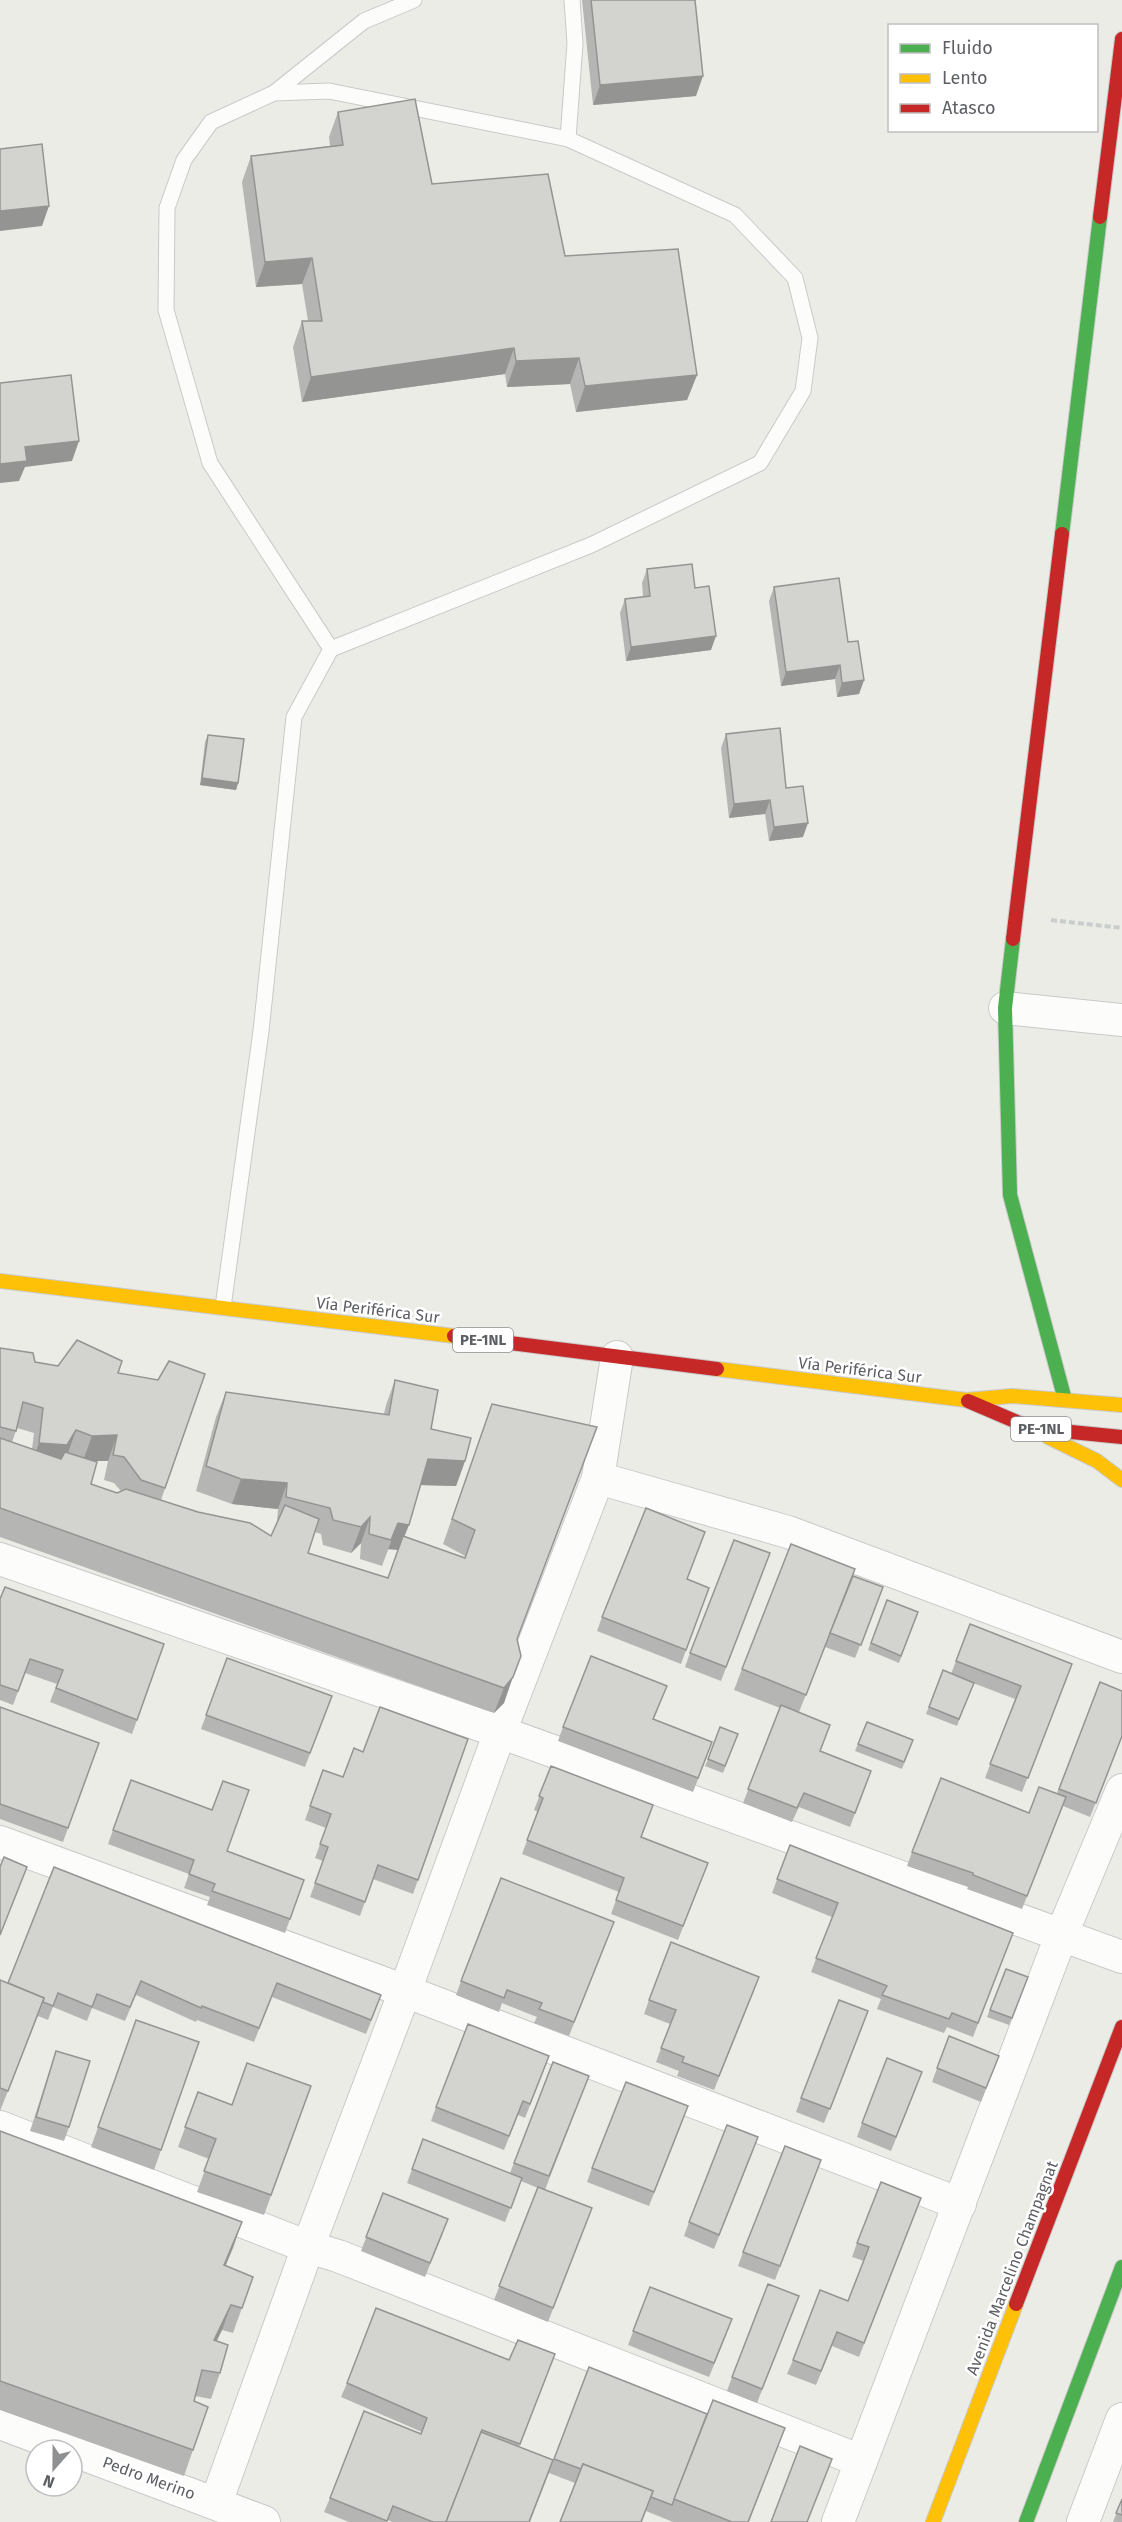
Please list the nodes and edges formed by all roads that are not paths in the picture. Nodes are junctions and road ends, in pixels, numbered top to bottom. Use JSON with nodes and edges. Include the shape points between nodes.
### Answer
{"nodes":[{"id":1,"x":414,"y":0,"type":"edge"},
{"id":2,"x":572,"y":0,"type":"edge"},
{"id":3,"x":1122,"y":39,"type":"edge"},
{"id":4,"x":274,"y":93,"type":"junction"},
{"id":5,"x":568,"y":139,"type":"junction"},
{"id":6,"x":331,"y":649,"type":"junction"},
{"id":7,"x":1005,"y":1008,"type":"junction"},
{"id":8,"x":1122,"y":1020,"type":"edge"},
{"id":9,"x":0,"y":1281,"type":"edge"},
{"id":10,"x":223,"y":1307,"type":"junction"},
{"id":11,"x":617,"y":1357,"type":"junction"},
{"id":12,"x":966,"y":1400,"type":"junction"},
{"id":13,"x":1065,"y":1400,"type":"junction"},
{"id":14,"x":1122,"y":1405,"type":"edge"},
{"id":15,"x":1031,"y":1428,"type":"junction"},
{"id":16,"x":1122,"y":1437,"type":"edge"},
{"id":17,"x":598,"y":1478,"type":"junction"},
{"id":18,"x":1122,"y":1480,"type":"edge"},
{"id":19,"x":0,"y":1559,"type":"edge"},
{"id":20,"x":1122,"y":1657,"type":"edge"},
{"id":21,"x":500,"y":1732,"type":"junction"},
{"id":22,"x":1122,"y":1790,"type":"edge"},
{"id":23,"x":0,"y":1842,"type":"edge"},
{"id":24,"x":1061,"y":1936,"type":"junction"},
{"id":25,"x":1122,"y":1957,"type":"edge"},
{"id":26,"x":405,"y":1991,"type":"junction"},
{"id":27,"x":1122,"y":2027,"type":"edge"},
{"id":28,"x":0,"y":2127,"type":"edge"},
{"id":29,"x":960,"y":2204,"type":"junction"},
{"id":30,"x":308,"y":2247,"type":"junction"},
{"id":31,"x":1122,"y":2267,"type":"edge"},
{"id":32,"x":1122,"y":2419,"type":"edge"},
{"id":33,"x":0,"y":2423,"type":"edge"},
{"id":34,"x":861,"y":2461,"type":"junction"},
{"id":35,"x":216,"y":2504,"type":"junction"},
{"id":36,"x":264,"y":2522,"type":"edge"},
{"id":37,"x":838,"y":2522,"type":"edge"},
{"id":38,"x":933,"y":2522,"type":"edge"},
{"id":39,"x":1026,"y":2522,"type":"edge"},
{"id":40,"x":1083,"y":2522,"type":"edge"}],
"edges":[{"from":1,"to":4,"type":"lane","via":[[364,21]]},
{"from":2,"to":5,"type":"lane","via":[[575,43]]},
{"from":3,"to":7,"type":"main road"},
{"from":4,"to":5,"type":"lane","via":[[329,91]]},
{"from":4,"to":6,"type":"lane","via":[[211,122],[184,160],[167,208],[166,310],[210,463]]},
{"from":5,"to":6,"type":"lane","via":[[735,215],[795,278],[810,338],[803,391],[760,463],[591,546]]},
{"from":6,"to":10,"type":"lane","via":[[294,717],[261,1031]]},
{"from":7,"to":8,"type":"street"},
{"from":7,"to":13,"type":"main road","via":[[1010,1195]]},
{"from":9,"to":10,"type":"main road","name":"Vía Periférica Sur","number":"PE-1NL"},
{"from":10,"to":11,"type":"main road","name":"Vía Periférica Sur","number":"PE-1NL"},
{"from":11,"to":12,"type":"main road","name":"Vía Periférica Sur","number":"PE-1NL"},
{"from":11,"to":17,"type":"street"},
{"from":12,"to":13,"type":"main road","name":"Vía Periférica Sur","number":"PE-1NL","via":[[1012,1395]]},
{"from":12,"to":15,"type":"main road","name":"Vía Periférica Sur","number":"PE-1NL"},
{"from":13,"to":14,"type":"main road","name":"Vía Periférica Sur","number":"PE-1NL"},
{"from":15,"to":16,"type":"main road","name":"Vía Periférica Sur","number":"PE-1NL"},
{"from":15,"to":18,"type":"main road","via":[[1097,1461]]},
{"from":17,"to":20,"type":"street","via":[[788,1532]]},
{"from":17,"to":21,"type":"street"},
{"from":19,"to":21,"type":"street"},
{"from":21,"to":24,"type":"street"},
{"from":21,"to":26,"type":"street"},
{"from":22,"to":24,"type":"street"},
{"from":23,"to":26,"type":"street"},
{"from":24,"to":25,"type":"street"},
{"from":24,"to":29,"type":"street"},
{"from":26,"to":29,"type":"street"},
{"from":26,"to":30,"type":"street"},
{"from":27,"to":38,"type":"main road","name":"Avenida Marcelino Champagnat"},
{"from":28,"to":30,"type":"street"},
{"from":29,"to":34,"type":"street"},
{"from":30,"to":34,"type":"street"},
{"from":30,"to":35,"type":"street"},
{"from":31,"to":39,"type":"main road"},
{"from":32,"to":40,"type":"street"},
{"from":33,"to":35,"type":"street","name":"Pedro Merino"},
{"from":34,"to":37,"type":"street"},
{"from":35,"to":36,"type":"street","name":"Pedro Merino"}]}
